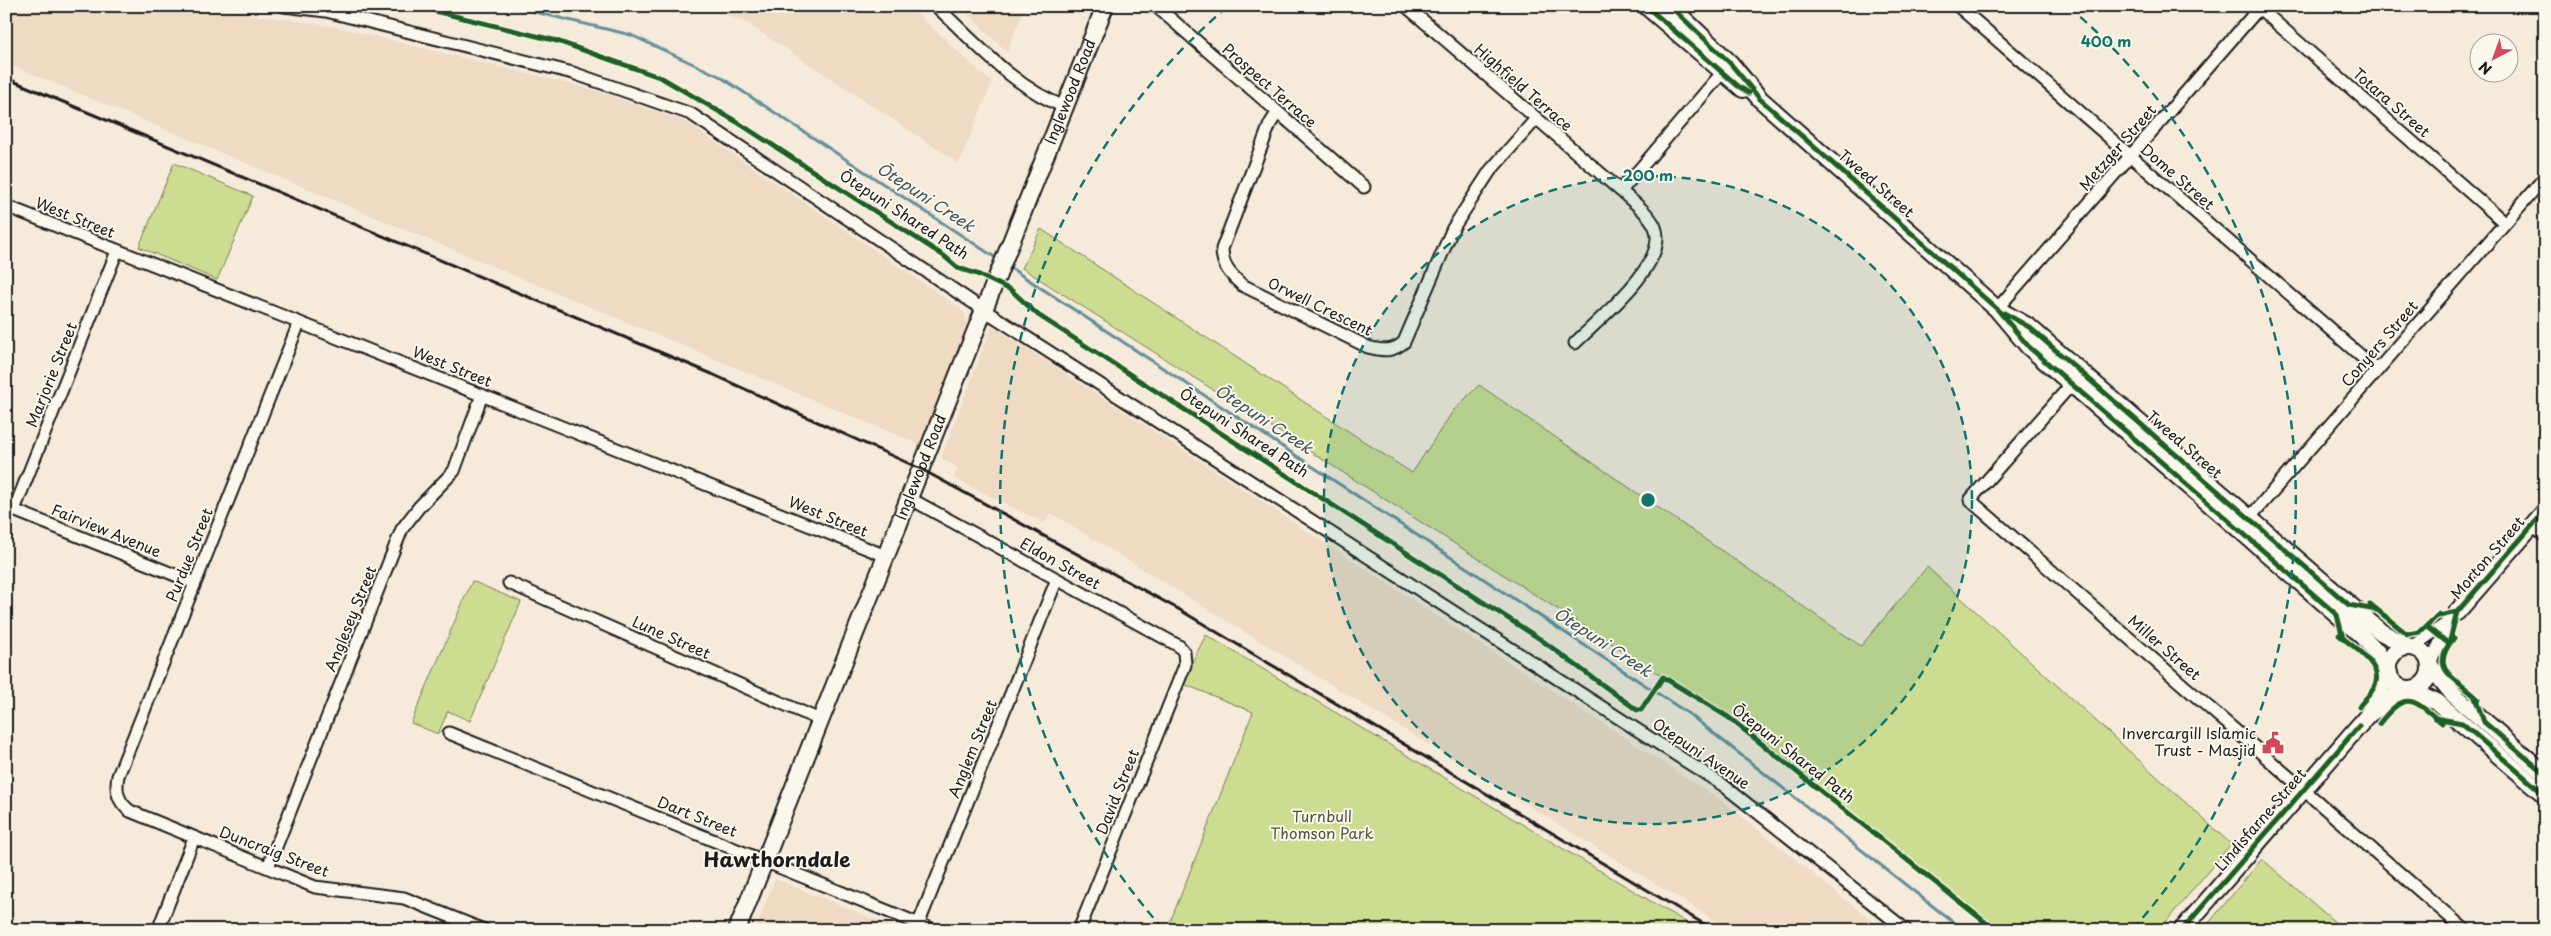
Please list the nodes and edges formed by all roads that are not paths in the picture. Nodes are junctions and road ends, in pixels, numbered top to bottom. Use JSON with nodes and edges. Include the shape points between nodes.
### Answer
{"nodes":[{"id":1,"x":284,"y":6,"type":"edge"},
{"id":2,"x":936,"y":6,"type":"edge"},
{"id":3,"x":1105,"y":6,"type":"edge"},
{"id":4,"x":1156,"y":6,"type":"edge"},
{"id":5,"x":1406,"y":6,"type":"edge"},
{"id":6,"x":1646,"y":6,"type":"edge"},
{"id":7,"x":1670,"y":6,"type":"edge"},
{"id":8,"x":1958,"y":6,"type":"edge"},
{"id":9,"x":2259,"y":7,"type":"edge"},
{"id":10,"x":1726,"y":68,"type":"junction"},
{"id":11,"x":1065,"y":106,"type":"junction"},
{"id":12,"x":1278,"y":113,"type":"junction"},
{"id":13,"x":1536,"y":119,"type":"junction"},
{"id":14,"x":2131,"y":156,"type":"junction"},
{"id":15,"x":2545,"y":178,"type":"edge"},
{"id":16,"x":1364,"y":186,"type":"dead end"},
{"id":17,"x":1621,"y":191,"type":"junction"},
{"id":18,"x":6,"y":206,"type":"edge"},
{"id":19,"x":2506,"y":222,"type":"junction"},
{"id":20,"x":117,"y":251,"type":"junction"},
{"id":21,"x":1998,"y":309,"type":"junction"},
{"id":22,"x":984,"y":310,"type":"junction"},
{"id":23,"x":299,"y":323,"type":"junction"},
{"id":24,"x":1575,"y":343,"type":"dead end"},
{"id":25,"x":2377,"y":370,"type":"junction"},
{"id":26,"x":2076,"y":378,"type":"junction"},
{"id":27,"x":482,"y":395,"type":"junction"},
{"id":28,"x":909,"y":498,"type":"junction"},
{"id":29,"x":10,"y":508,"type":"edge"},
{"id":30,"x":2545,"y":511,"type":"edge"},
{"id":31,"x":2244,"y":524,"type":"junction"},
{"id":32,"x":2539,"y":531,"type":"edge"},
{"id":33,"x":886,"y":556,"type":"junction"},
{"id":34,"x":1057,"y":580,"type":"junction"},
{"id":35,"x":195,"y":583,"type":"junction"},
{"id":36,"x":509,"y":583,"type":"dead end"},
{"id":37,"x":2454,"y":616,"type":"junction"},
{"id":38,"x":2411,"y":647,"type":"junction"},
{"id":39,"x":1184,"y":665,"type":"joint"},
{"id":40,"x":2431,"y":665,"type":"junction"},
{"id":41,"x":2388,"y":673,"type":"junction"},
{"id":42,"x":2407,"y":689,"type":"junction"},
{"id":43,"x":2370,"y":714,"type":"junction"},
{"id":44,"x":820,"y":720,"type":"junction"},
{"id":45,"x":449,"y":733,"type":"dead end"},
{"id":46,"x":2545,"y":774,"type":"edge"},
{"id":47,"x":2304,"y":790,"type":"junction"},
{"id":48,"x":2545,"y":795,"type":"edge"},
{"id":49,"x":119,"y":799,"type":"joint"},
{"id":50,"x":194,"y":838,"type":"junction"},
{"id":51,"x":764,"y":861,"type":"junction"},
{"id":52,"x":268,"y":867,"type":"junction"},
{"id":53,"x":918,"y":927,"type":"edge"},
{"id":54,"x":158,"y":930,"type":"edge"},
{"id":55,"x":484,"y":930,"type":"edge"},
{"id":56,"x":737,"y":930,"type":"edge"},
{"id":57,"x":934,"y":930,"type":"edge"},
{"id":58,"x":1078,"y":930,"type":"edge"},
{"id":59,"x":1906,"y":930,"type":"edge"},
{"id":60,"x":2182,"y":930,"type":"edge"},
{"id":61,"x":2464,"y":930,"type":"edge"}],
"edges":[{"from":1,"to":22,"type":"street","name":"Otepuni Avenue","via":[[326,11],[573,73],[691,114]]},
{"from":2,"to":11,"type":"street","via":[[1012,75],[1049,100]]},
{"from":3,"to":11,"type":"main road","name":"Inglewood Road"},
{"from":4,"to":12,"type":"street","name":"Prospect Terrace"},
{"from":5,"to":13,"type":"street","name":"Highfield Terrace"},
{"from":6,"to":10,"type":"main road","name":"Tweed Street"},
{"from":7,"to":10,"type":"main road","name":"Tweed Street"},
{"from":8,"to":14,"type":"street","name":"Dome Street"},
{"from":9,"to":14,"type":"street","name":"Metzger Street"},
{"from":9,"to":19,"type":"street","name":"Totara Street"},
{"from":10,"to":17,"type":"street"},
{"from":10,"to":21,"type":"main road","name":"Tweed Street","via":[[1738,86],[1760,99]]},
{"from":11,"to":22,"type":"main road","name":"Inglewood Road"},
{"from":12,"to":13,"type":"street","name":"Orwell Crescent","via":[[1270,124],[1222,249],[1222,261],[1242,285],[1368,347],[1384,351],[1404,342],[1453,228],[1490,171]]},
{"from":12,"to":16,"type":"street","name":"Prospect Terrace"},
{"from":13,"to":17,"type":"street","name":"Highfield Terrace"},
{"from":14,"to":21,"type":"street","name":"Metzger Street"},
{"from":14,"to":25,"type":"street","name":"Dome Street"},
{"from":15,"to":19,"type":"street","name":"Conyers Street"},
{"from":17,"to":24,"type":"street","name":"Highfield Terrace","via":[[1649,217],[1655,227],[1657,249],[1644,271],[1620,299]]},
{"from":18,"to":20,"type":"street","name":"West Street"},
{"from":19,"to":25,"type":"street","name":"Conyers Street"},
{"from":20,"to":23,"type":"street","name":"West Street"},
{"from":20,"to":29,"type":"street","name":"Marjorie Street"},
{"from":21,"to":26,"type":"main road","name":"Tweed Street","via":[[2029,327]]},
{"from":22,"to":28,"type":"main road","name":"Inglewood Road"},
{"from":22,"to":59,"type":"street","name":"Otepuni Avenue","via":[[1724,785]]},
{"from":23,"to":27,"type":"street","name":"West Street"},
{"from":23,"to":35,"type":"street","name":"Purdue Street"},
{"from":25,"to":31,"type":"street","name":"Conyers Street"},
{"from":26,"to":31,"type":"main road","name":"Tweed Street"},
{"from":26,"to":47,"type":"street","name":"Miller Street","via":[[1970,500]]},
{"from":27,"to":33,"type":"street","name":"West Street"},
{"from":27,"to":52,"type":"street","name":"Anglesey Street","via":[[454,471],[418,507],[402,529]]},
{"from":28,"to":33,"type":"main road","name":"Inglewood Road"},
{"from":28,"to":34,"type":"street","name":"Eldon Street"},
{"from":29,"to":35,"type":"street","name":"Fairview Avenue"},
{"from":30,"to":32,"type":"main road","name":"Morton Street"},
{"from":31,"to":38,"type":"main road","name":"Tweed Street","via":[[2381,632]]},
{"from":31,"to":41,"type":"main road","name":"Tweed Street","via":[[2369,643]]},
{"from":32,"to":37,"type":"main road","name":"Morton Street"},
{"from":33,"to":44,"type":"main road","name":"Inglewood Road"},
{"from":34,"to":39,"type":"street","name":"Eldon Street","via":[[1179,646],[1184,652]]},
{"from":34,"to":53,"type":"street","name":"Anglem Street"},
{"from":35,"to":49,"type":"street","name":"Purdue Street","via":[[118,776]]},
{"from":36,"to":44,"type":"street","name":"Lune Street"},
{"from":37,"to":38,"type":"street","name":"Morton Street"},
{"from":37,"to":40,"type":"street","name":"Morton Street"},
{"from":38,"to":40,"type":"main road","via":[[2423,651]]},
{"from":38,"to":41,"type":"main road","via":[[2394,654],[2388,664]]},
{"from":39,"to":58,"type":"street","name":"David Street"},
{"from":40,"to":42,"type":"main road","via":[[2430,676],[2424,683]]},
{"from":40,"to":46,"type":"main road","via":[[2452,693]]},
{"from":41,"to":42,"type":"main road","via":[[2395,684]]},
{"from":41,"to":43,"type":"main road","name":"Lindisfarne Street"},
{"from":42,"to":43,"type":"main road","name":"Lindisfarne Street"},
{"from":42,"to":48,"type":"main road","via":[[2437,702]]},
{"from":43,"to":47,"type":"main road","name":"Lindisfarne Street"},
{"from":44,"to":51,"type":"main road","name":"Inglewood Road"},
{"from":45,"to":51,"type":"street","name":"Dart Street"},
{"from":47,"to":60,"type":"main road","name":"Lindisfarne Street"},
{"from":47,"to":61,"type":"street","name":"Miller Street"},
{"from":49,"to":50,"type":"street","name":"Duncraig Street","via":[[130,812]]},
{"from":50,"to":52,"type":"street","name":"Duncraig Street"},
{"from":50,"to":54,"type":"street"},
{"from":51,"to":53,"type":"street","name":"Dart Street"},
{"from":51,"to":56,"type":"main road","name":"Inglewood Road"},
{"from":52,"to":55,"type":"street","name":"Duncraig Street","via":[[326,889],[404,898]]},
{"from":53,"to":57,"type":"street","name":"Dart Street"}]}
